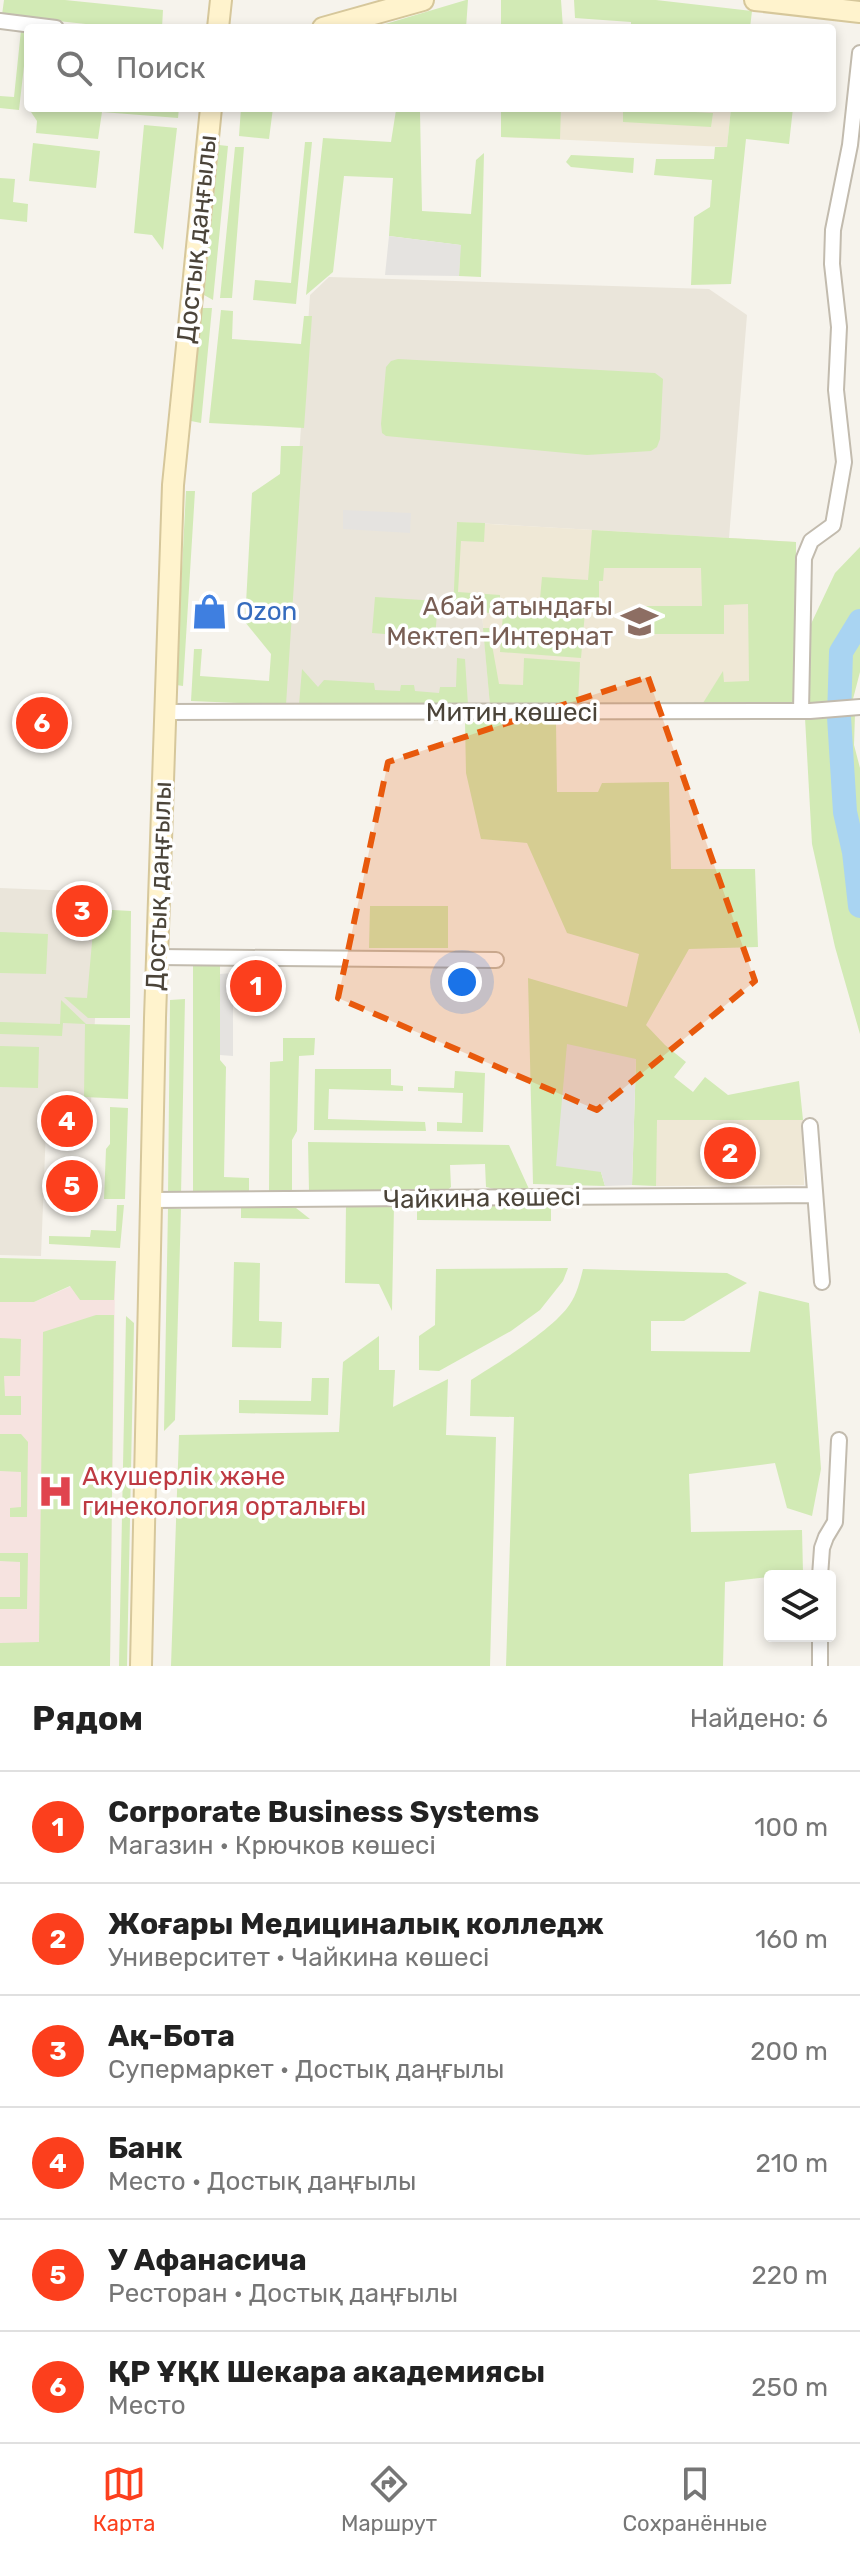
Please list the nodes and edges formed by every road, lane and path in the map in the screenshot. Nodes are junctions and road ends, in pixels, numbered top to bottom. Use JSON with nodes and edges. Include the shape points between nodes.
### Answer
{"nodes":[{"id":1,"x":221,"y":0,"type":"edge"},
{"id":2,"x":423,"y":0,"type":"edge"},
{"id":3,"x":755,"y":0,"type":"edge"},
{"id":4,"x":823,"y":4,"type":"edge"},
{"id":5,"x":860,"y":12,"type":"edge"},
{"id":6,"x":0,"y":21,"type":"edge"},
{"id":7,"x":24,"y":24,"type":"edge"},
{"id":8,"x":218,"y":24,"type":"edge"},
{"id":9,"x":337,"y":24,"type":"edge"},
{"id":10,"x":860,"y":53,"type":"edge"},
{"id":11,"x":211,"y":112,"type":"edge"},
{"id":12,"x":853,"y":707,"type":"edge"},
{"id":13,"x":801,"y":711,"type":"junction"},
{"id":14,"x":164,"y":712,"type":"junction"},
{"id":15,"x":157,"y":957,"type":"junction"},
{"id":16,"x":496,"y":960,"type":"dead end"},
{"id":17,"x":810,"y":1126,"type":"dead end"},
{"id":18,"x":814,"y":1195,"type":"junction"},
{"id":19,"x":151,"y":1200,"type":"junction"},
{"id":20,"x":822,"y":1282,"type":"dead end"},
{"id":21,"x":839,"y":1440,"type":"dead end"},
{"id":22,"x":820,"y":1570,"type":"edge"},
{"id":23,"x":820,"y":1642,"type":"edge"},
{"id":24,"x":141,"y":1666,"type":"edge"},
{"id":25,"x":820,"y":1666,"type":"edge"}],
"edges":[{"from":1,"to":8,"type":"main road"},
{"from":2,"to":9,"type":"main road"},
{"from":3,"to":4,"type":"main road"},
{"from":4,"to":5,"type":"main road"},
{"from":6,"to":7,"type":"street"},
{"from":10,"to":13,"type":"street","via":[[833,230],[839,327],[836,390],[844,462],[833,525],[811,541],[804,558]]},
{"from":11,"to":14,"type":"main road","name":"Достық даңғылы","via":[[177,427]]},
{"from":12,"to":13,"type":"street","name":"Митин көшесі"},
{"from":13,"to":14,"type":"street","name":"Митин көшесі"},
{"from":14,"to":15,"type":"main road","name":"Достық даңғылы"},
{"from":15,"to":16,"type":"street"},
{"from":15,"to":19,"type":"main road","name":"Достық даңғылы"},
{"from":17,"to":18,"type":"street"},
{"from":18,"to":19,"type":"street","name":"Чайкина көшесі"},
{"from":18,"to":20,"type":"street"},
{"from":19,"to":24,"type":"main road","name":"Достық даңғылы"},
{"from":21,"to":22,"type":"street","via":[[835,1522],[822,1548]]},
{"from":23,"to":25,"type":"street"}]}
